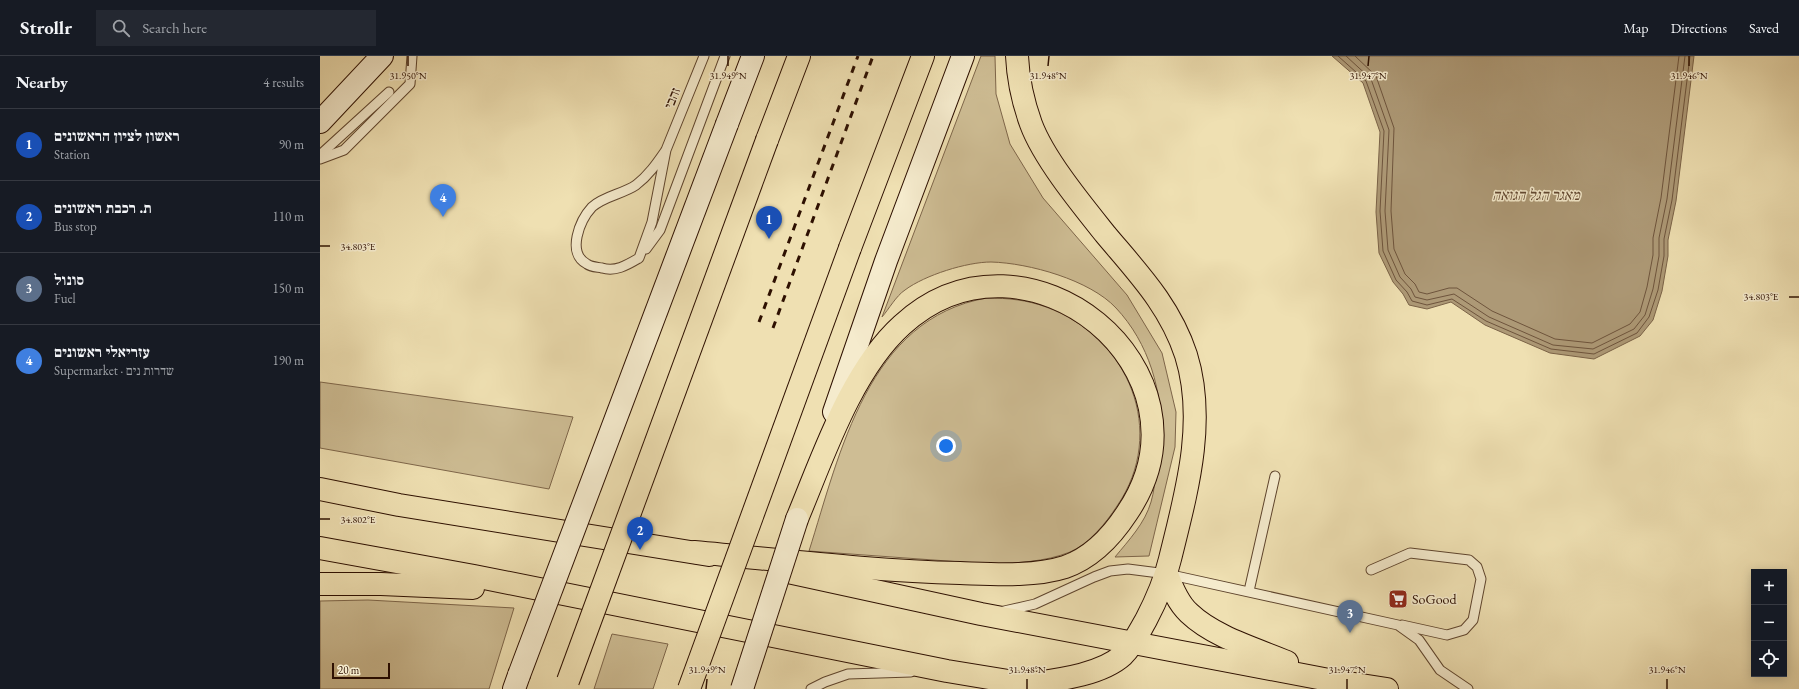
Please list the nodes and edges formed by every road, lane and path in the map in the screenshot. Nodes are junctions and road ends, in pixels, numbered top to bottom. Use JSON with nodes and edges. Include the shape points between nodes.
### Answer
{"nodes":[{"id":1,"x":382,"y":56,"type":"edge"},
{"id":2,"x":412,"y":56,"type":"edge"},
{"id":3,"x":704,"y":56,"type":"edge"},
{"id":4,"x":725,"y":56,"type":"edge"},
{"id":5,"x":753,"y":56,"type":"edge"},
{"id":6,"x":798,"y":56,"type":"edge"},
{"id":7,"x":923,"y":56,"type":"edge"},
{"id":8,"x":963,"y":56,"type":"edge"},
{"id":9,"x":1017,"y":56,"type":"edge"},
{"id":10,"x":389,"y":92,"type":"dead end"},
{"id":11,"x":320,"y":122,"type":"edge"},
{"id":12,"x":666,"y":150,"type":"junction"},
{"id":13,"x":320,"y":155,"type":"edge"},
{"id":14,"x":320,"y":159,"type":"edge"},
{"id":15,"x":639,"y":258,"type":"junction"},
{"id":16,"x":320,"y":476,"type":"edge"},
{"id":17,"x":1275,"y":476,"type":"dead end"},
{"id":18,"x":320,"y":489,"type":"edge"},
{"id":19,"x":399,"y":504,"type":"junction"},
{"id":20,"x":797,"y":519,"type":"junction"},
{"id":21,"x":320,"y":548,"type":"edge"},
{"id":22,"x":694,"y":552,"type":"junction"},
{"id":23,"x":1371,"y":570,"type":"dead end"},
{"id":24,"x":1167,"y":574,"type":"junction"},
{"id":25,"x":320,"y":584,"type":"edge"},
{"id":26,"x":1249,"y":591,"type":"junction"},
{"id":27,"x":568,"y":595,"type":"junction"},
{"id":28,"x":981,"y":614,"type":"junction"},
{"id":29,"x":1398,"y":625,"type":"junction"},
{"id":30,"x":1134,"y":642,"type":"junction"},
{"id":31,"x":947,"y":671,"type":"junction"},
{"id":32,"x":1329,"y":680,"type":"junction"},
{"id":33,"x":516,"y":682,"type":"edge"},
{"id":34,"x":1029,"y":684,"type":"junction"},
{"id":35,"x":567,"y":685,"type":"edge"},
{"id":36,"x":689,"y":689,"type":"edge"},
{"id":37,"x":742,"y":689,"type":"edge"},
{"id":38,"x":811,"y":689,"type":"edge"},
{"id":39,"x":1057,"y":689,"type":"edge"},
{"id":40,"x":1387,"y":689,"type":"edge"},
{"id":41,"x":1468,"y":689,"type":"edge"}],
"edges":[{"from":1,"to":11,"type":"main road"},
{"from":2,"to":14,"type":"lane","via":[[410,84],[344,150]]},
{"from":3,"to":12,"type":"lane","name":"זהבי"},
{"from":4,"to":15,"type":"lane","via":[[660,230]]},
{"from":5,"to":33,"type":"main road","bridge":true},
{"from":6,"to":35,"type":"main road","bridge":true},
{"from":7,"to":36,"type":"main road","bridge":true},
{"from":8,"to":20,"type":"main road","via":[[886,261]]},
{"from":9,"to":24,"type":"main road","via":[[1022,95],[1031,125],[1053,165],[1105,234],[1141,274],[1174,325],[1186,356],[1194,420],[1193,452],[1187,490]]},
{"from":10,"to":13,"type":"lane"},
{"from":12,"to":15,"type":"lane","via":[[652,222]]},
{"from":12,"to":15,"type":"lane","via":[[650,172],[634,186],[593,207],[577,234],[579,256],[586,264],[606,269],[619,268]]},
{"from":16,"to":19,"type":"main road"},
{"from":17,"to":26,"type":"lane"},
{"from":18,"to":19,"type":"main road"},
{"from":19,"to":22,"type":"main road"},
{"from":20,"to":22,"type":"main road","via":[[836,428],[870,364],[902,325],[920,311],[966,289],[986,286],[1027,289],[1052,296],[1081,311],[1104,328],[1131,359],[1144,386],[1151,414],[1152,446],[1146,474],[1135,501],[1119,525],[1095,550],[1065,567],[1016,574],[916,572]]},
{"from":20,"to":37,"type":"main road","bridge":true},
{"from":21,"to":27,"type":"main road"},
{"from":22,"to":28,"type":"main road"},
{"from":23,"to":29,"type":"lane","via":[[1410,553],[1469,560],[1478,567],[1481,579],[1473,620],[1464,630],[1447,635]]},
{"from":24,"to":26,"type":"lane"},
{"from":24,"to":28,"type":"lane","via":[[1128,569],[1110,571],[1035,604]]},
{"from":24,"to":30,"type":"main road"},
{"from":24,"to":32,"type":"main road","via":[[1182,604],[1208,628]]},
{"from":25,"to":27,"type":"main road","via":[[431,585]]},
{"from":26,"to":29,"type":"lane"},
{"from":27,"to":31,"type":"main road"},
{"from":28,"to":30,"type":"main road"},
{"from":29,"to":41,"type":"lane","via":[[1419,640],[1440,670]]},
{"from":30,"to":32,"type":"main road"},
{"from":30,"to":34,"type":"main road","via":[[1122,655],[1105,666],[1083,674]]},
{"from":31,"to":34,"type":"main road"},
{"from":31,"to":38,"type":"lane","via":[[848,674]]},
{"from":32,"to":40,"type":"main road"},
{"from":34,"to":39,"type":"main road"}]}
